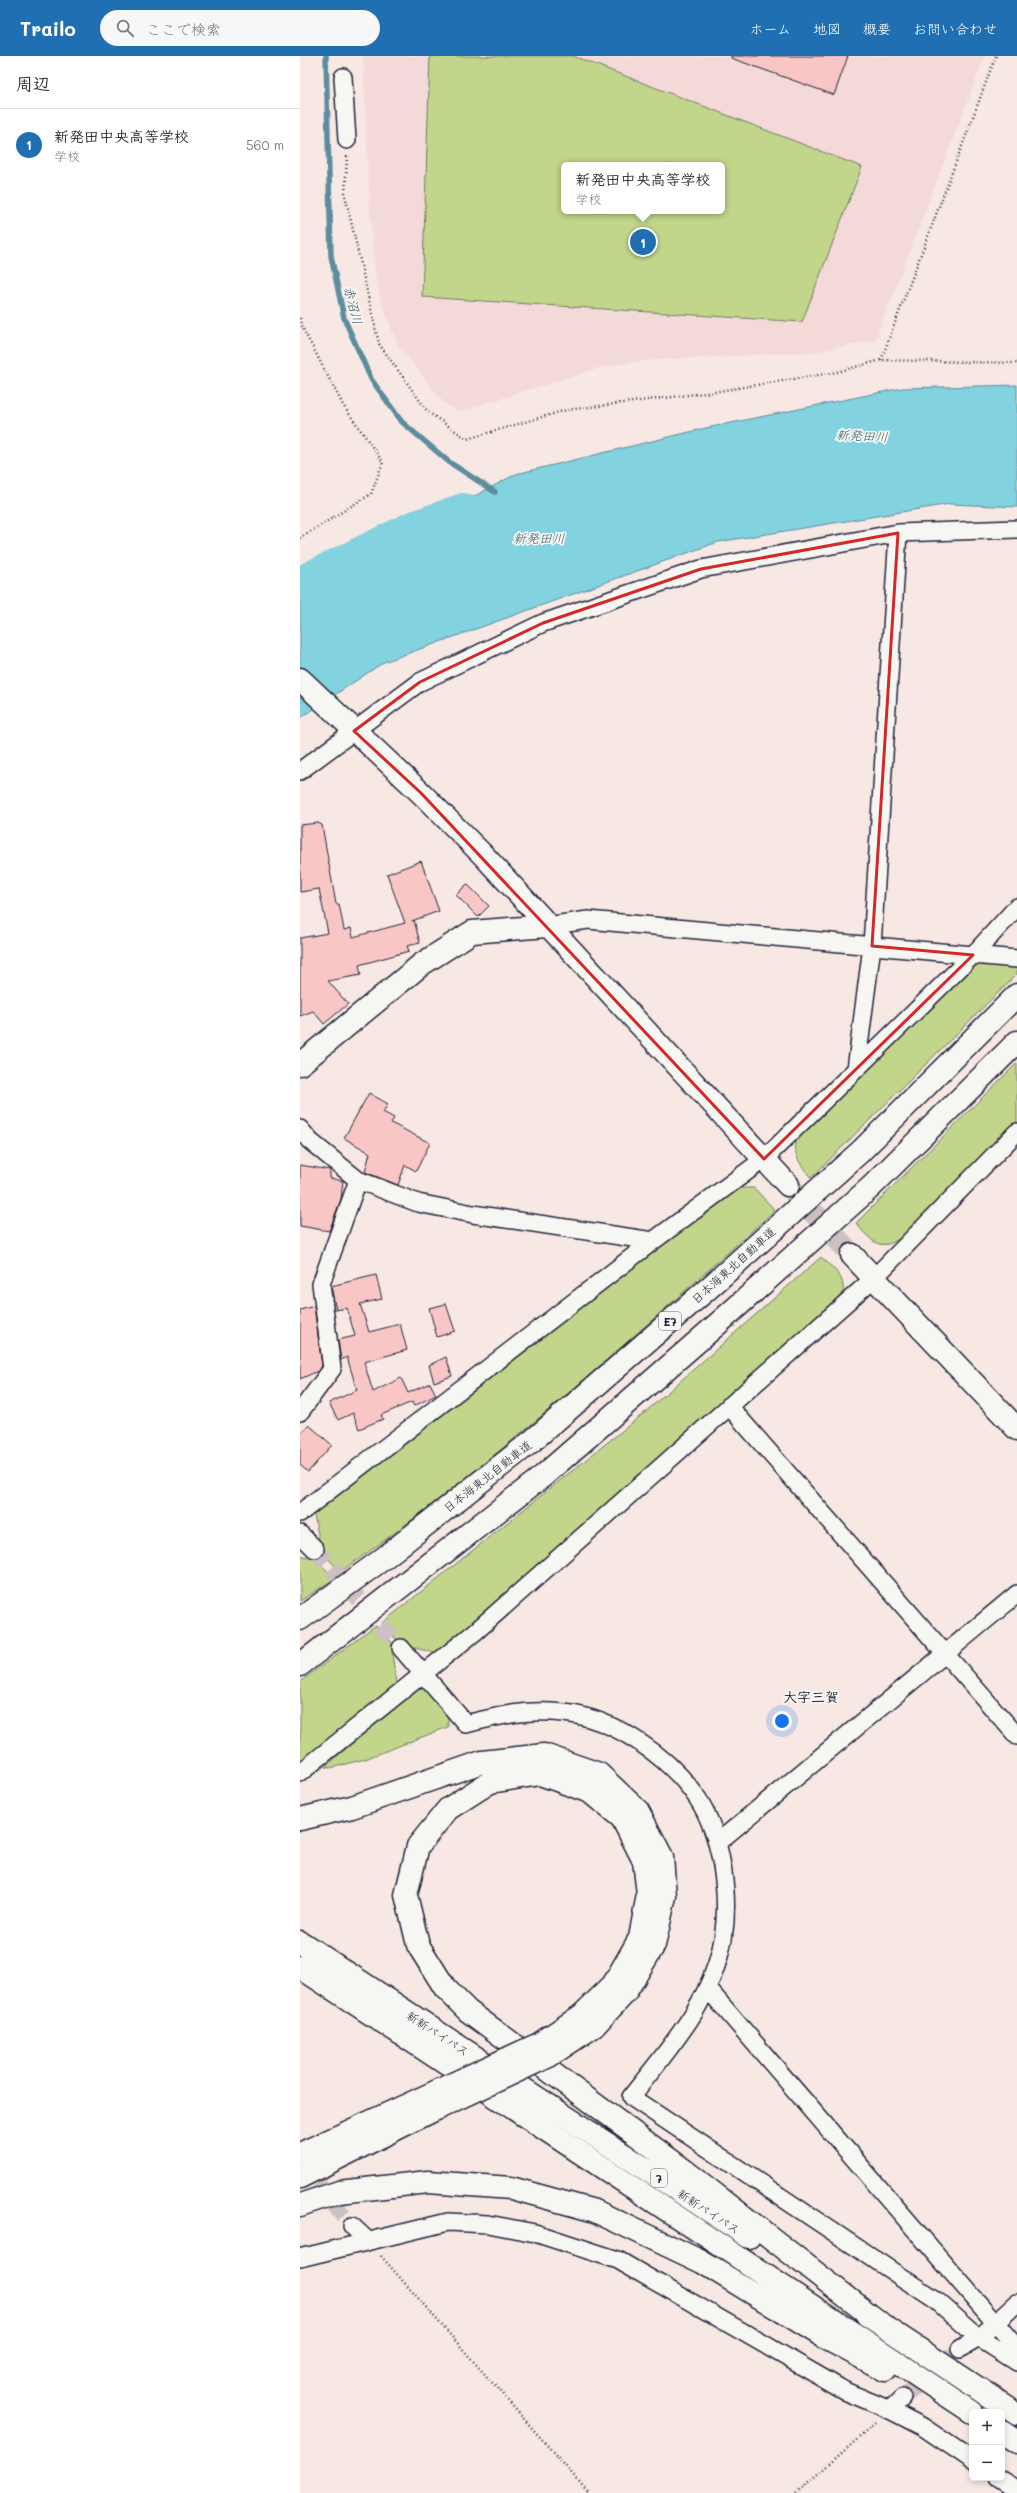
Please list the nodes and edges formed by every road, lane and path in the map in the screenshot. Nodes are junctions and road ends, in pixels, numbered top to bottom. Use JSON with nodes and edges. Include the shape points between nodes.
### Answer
{"nodes":[{"id":1,"x":996,"y":56,"type":"edge"},
{"id":2,"x":343,"y":77,"type":"dead end"},
{"id":3,"x":347,"y":140,"type":"joint"},
{"id":4,"x":300,"y":318,"type":"edge"},
{"id":5,"x":881,"y":360,"type":"junction"},
{"id":6,"x":1017,"y":363,"type":"edge"},
{"id":7,"x":1017,"y":529,"type":"edge"},
{"id":8,"x":898,"y":533,"type":"junction"},
{"id":9,"x":300,"y":538,"type":"edge"},
{"id":10,"x":300,"y":679,"type":"edge"},
{"id":11,"x":348,"y":725,"type":"junction"},
{"id":12,"x":300,"y":771,"type":"edge"},
{"id":13,"x":1017,"y":907,"type":"edge"},
{"id":14,"x":547,"y":926,"type":"junction"},
{"id":15,"x":872,"y":946,"type":"junction"},
{"id":16,"x":973,"y":955,"type":"junction"},
{"id":17,"x":1017,"y":959,"type":"edge"},
{"id":18,"x":1017,"y":995,"type":"edge"},
{"id":19,"x":1017,"y":1042,"type":"edge"},
{"id":20,"x":300,"y":1064,"type":"edge"},
{"id":21,"x":856,"y":1069,"type":"junction"},
{"id":22,"x":300,"y":1129,"type":"edge"},
{"id":23,"x":1017,"y":1132,"type":"edge"},
{"id":24,"x":764,"y":1159,"type":"junction"},
{"id":25,"x":358,"y":1180,"type":"junction"},
{"id":26,"x":788,"y":1185,"type":"tunnel mouth"},
{"id":27,"x":653,"y":1241,"type":"junction"},
{"id":28,"x":852,"y":1255,"type":"tunnel mouth"},
{"id":29,"x":874,"y":1278,"type":"junction"},
{"id":30,"x":729,"y":1406,"type":"junction"},
{"id":31,"x":300,"y":1412,"type":"edge"},
{"id":32,"x":1017,"y":1429,"type":"edge"},
{"id":33,"x":300,"y":1514,"type":"edge"},
{"id":34,"x":300,"y":1534,"type":"edge"},
{"id":35,"x":315,"y":1549,"type":"tunnel mouth"},
{"id":36,"x":1017,"y":1594,"type":"edge"},
{"id":37,"x":300,"y":1619,"type":"edge"},
{"id":38,"x":401,"y":1648,"type":"tunnel mouth"},
{"id":39,"x":946,"y":1654,"type":"junction"},
{"id":40,"x":300,"y":1665,"type":"edge"},
{"id":41,"x":423,"y":1674,"type":"junction"},
{"id":42,"x":1017,"y":1736,"type":"edge"},
{"id":43,"x":300,"y":1773,"type":"edge"},
{"id":44,"x":300,"y":1819,"type":"edge"},
{"id":45,"x":717,"y":1843,"type":"junction"},
{"id":46,"x":300,"y":1942,"type":"edge"},
{"id":47,"x":300,"y":1967,"type":"edge"},
{"id":48,"x":708,"y":1990,"type":"junction"},
{"id":49,"x":588,"y":2021,"type":"junction"},
{"id":50,"x":427,"y":2104,"type":"junction"},
{"id":51,"x":300,"y":2154,"type":"edge"},
{"id":52,"x":300,"y":2177,"type":"edge"},
{"id":53,"x":300,"y":2205,"type":"edge"},
{"id":54,"x":352,"y":2226,"type":"tunnel mouth"},
{"id":55,"x":367,"y":2240,"type":"junction"},
{"id":56,"x":300,"y":2258,"type":"edge"},
{"id":57,"x":1017,"y":2303,"type":"edge"},
{"id":58,"x":996,"y":2322,"type":"junction"},
{"id":59,"x":880,"y":2324,"type":"junction"},
{"id":60,"x":979,"y":2338,"type":"junction"},
{"id":61,"x":1017,"y":2348,"type":"edge"},
{"id":62,"x":960,"y":2349,"type":"tunnel mouth"},
{"id":63,"x":1017,"y":2362,"type":"edge"},
{"id":64,"x":896,"y":2404,"type":"junction"},
{"id":65,"x":969,"y":2410,"type":"edge"},
{"id":66,"x":1017,"y":2414,"type":"edge"},
{"id":67,"x":969,"y":2416,"type":"edge"},
{"id":68,"x":1005,"y":2435,"type":"edge"},
{"id":69,"x":1017,"y":2442,"type":"edge"},
{"id":70,"x":969,"y":2458,"type":"edge"},
{"id":71,"x":1003,"y":2481,"type":"edge"},
{"id":72,"x":1017,"y":2490,"type":"edge"},
{"id":73,"x":589,"y":2493,"type":"edge"},
{"id":74,"x":796,"y":2493,"type":"edge"}],
"edges":[{"from":1,"to":5,"type":"path"},
{"from":2,"to":3,"type":"street"},
{"from":3,"to":5,"type":"path","via":[[345,195],[379,344],[428,412],[466,439],[566,410],[713,392],[837,372]]},
{"from":4,"to":9,"type":"path","via":[[301,325],[343,405],[383,462],[371,494]]},
{"from":5,"to":6,"type":"path"},
{"from":7,"to":8,"type":"street"},
{"from":8,"to":11,"type":"street","via":[[701,569],[543,623],[420,682]]},
{"from":8,"to":15,"type":"street"},
{"from":10,"to":11,"type":"main road"},
{"from":11,"to":12,"type":"street"},
{"from":11,"to":14,"type":"main road","via":[[427,799]]},
{"from":13,"to":16,"type":"street"},
{"from":14,"to":15,"type":"street","via":[[588,920]]},
{"from":14,"to":20,"type":"main road","via":[[472,932],[422,964]]},
{"from":14,"to":24,"type":"main road"},
{"from":15,"to":16,"type":"street"},
{"from":15,"to":21,"type":"street"},
{"from":16,"to":17,"type":"street"},
{"from":16,"to":21,"type":"street"},
{"from":18,"to":37,"type":"main road","name":"日本海東北自動車道","number":"E7","via":[[861,1151],[711,1286],[532,1441],[380,1561]]},
{"from":19,"to":40,"type":"main road","via":[[871,1187],[543,1476]]},
{"from":21,"to":24,"type":"street"},
{"from":22,"to":25,"type":"street","via":[[310,1141]]},
{"from":23,"to":29,"type":"street"},
{"from":24,"to":26,"type":"main road"},
{"from":24,"to":27,"type":"street"},
{"from":25,"to":27,"type":"street","via":[[425,1204],[473,1214]]},
{"from":25,"to":31,"type":"street","via":[[321,1284],[332,1369]]},
{"from":27,"to":33,"type":"street"},
{"from":28,"to":29,"type":"main road"},
{"from":29,"to":30,"type":"street"},
{"from":29,"to":32,"type":"main road"},
{"from":30,"to":39,"type":"street"},
{"from":30,"to":41,"type":"street","via":[[475,1632]]},
{"from":34,"to":35,"type":"street"},
{"from":36,"to":39,"type":"street"},
{"from":38,"to":41,"type":"street"},
{"from":39,"to":42,"type":"street"},
{"from":39,"to":45,"type":"street"},
{"from":41,"to":43,"type":"street"},
{"from":41,"to":45,"type":"street","via":[[466,1724],[517,1711],[565,1713],[618,1728],[661,1758],[698,1799]]},
{"from":44,"to":49,"type":"main road","via":[[352,1807],[482,1762],[544,1755],[599,1774],[638,1811],[662,1857],[665,1896],[654,1945],[625,1993]]},
{"from":45,"to":48,"type":"street","via":[[726,1891],[723,1939]]},
{"from":46,"to":59,"type":"main road","name":"新新バイパス","number":"7"},
{"from":47,"to":65,"type":"main road","name":"新新バイパス","number":"7"},
{"from":48,"to":58,"type":"street"},
{"from":48,"to":60,"type":"street","via":[[694,2014],[631,2097],[937,2301]]},
{"from":49,"to":50,"type":"main road","bridge":true,"via":[[539,2044]]},
{"from":49,"to":59,"type":"main road","via":[[640,1938],[648,1894],[644,1861],[622,1818],[590,1792],[540,1774],[490,1782],[448,1809],[418,1846],[406,1895],[418,1945],[445,1988],[468,2011],[684,2170]]},
{"from":50,"to":51,"type":"main road"},
{"from":50,"to":52,"type":"main road"},
{"from":53,"to":67,"type":"main road","via":[[339,2192],[428,2182],[511,2188],[595,2210],[702,2262],[830,2340]]},
{"from":54,"to":55,"type":"street"},
{"from":55,"to":56,"type":"street"},
{"from":55,"to":64,"type":"street","via":[[448,2222],[488,2224],[558,2241],[618,2260],[847,2392]]},
{"from":55,"to":73,"type":"path"},
{"from":57,"to":58,"type":"street"},
{"from":58,"to":60,"type":"street"},
{"from":58,"to":61,"type":"street"},
{"from":59,"to":66,"type":"main road","name":"新新バイパス","number":"7"},
{"from":60,"to":62,"type":"street"},
{"from":60,"to":63,"type":"street"},
{"from":64,"to":70,"type":"street","via":[[923,2428]]},
{"from":64,"to":74,"type":"path"},
{"from":68,"to":69,"type":"main road"},
{"from":71,"to":72,"type":"street"}]}
